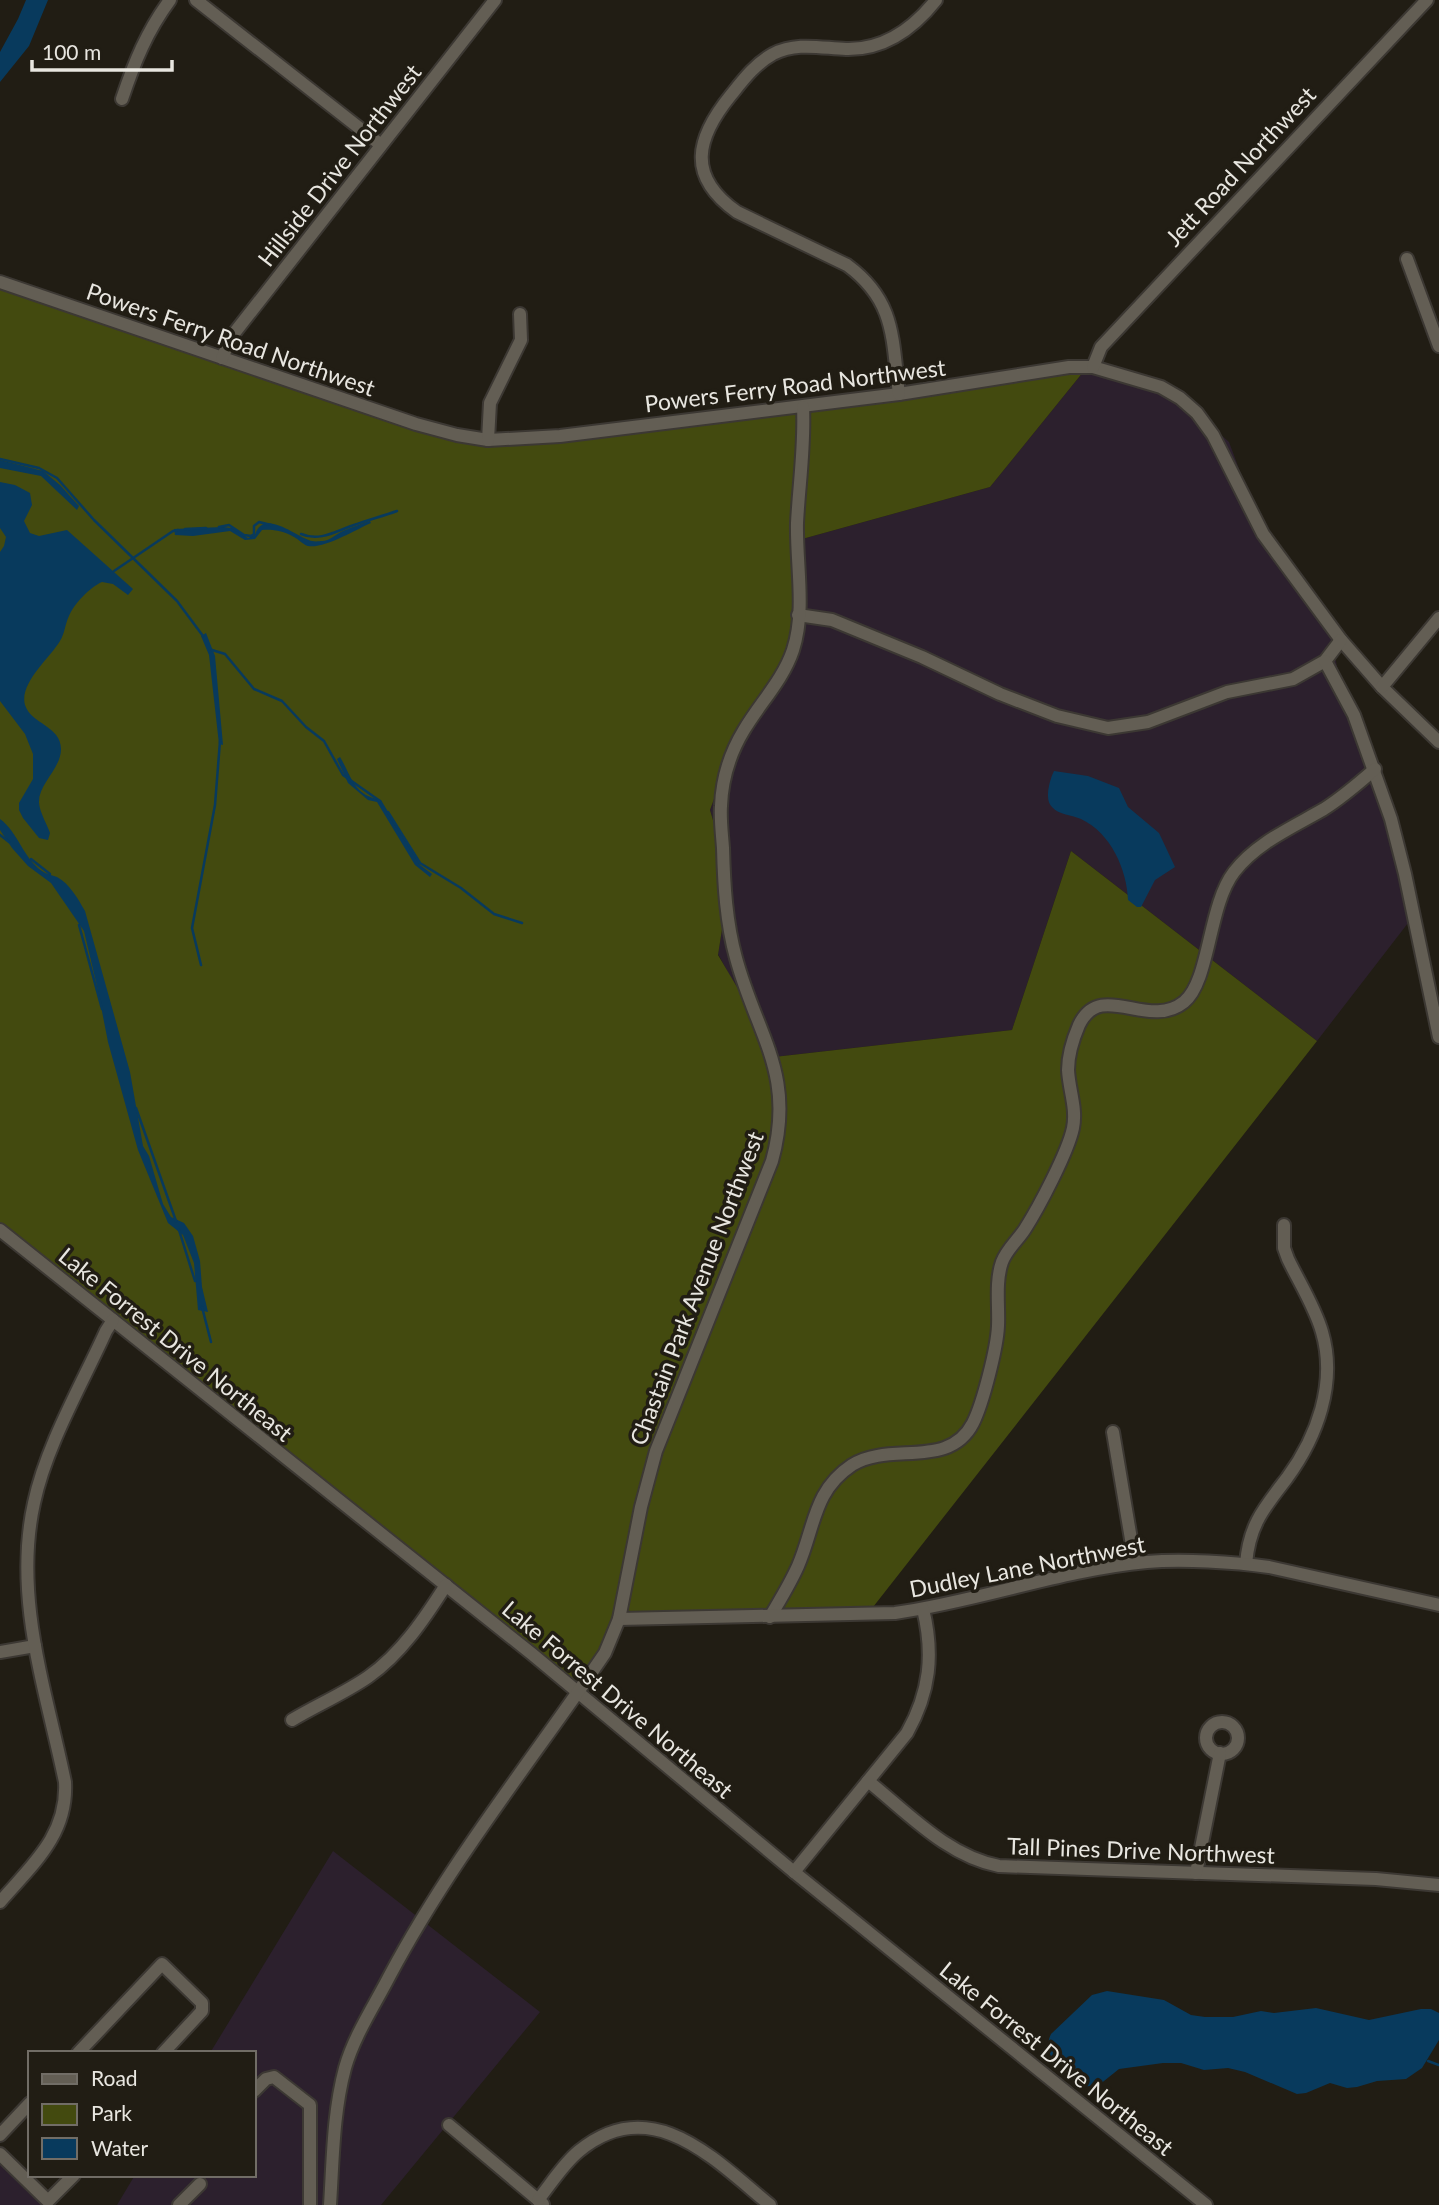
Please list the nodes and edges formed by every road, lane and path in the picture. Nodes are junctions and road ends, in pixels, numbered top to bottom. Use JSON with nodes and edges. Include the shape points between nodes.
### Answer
{"nodes":[{"id":1,"x":170,"y":0,"type":"edge"},
{"id":2,"x":196,"y":0,"type":"edge"},
{"id":3,"x":495,"y":0,"type":"edge"},
{"id":4,"x":936,"y":0,"type":"edge"},
{"id":5,"x":1427,"y":0,"type":"edge"},
{"id":6,"x":122,"y":99,"type":"dead end"},
{"id":7,"x":381,"y":145,"type":"junction"},
{"id":8,"x":1407,"y":259,"type":"dead end"},
{"id":9,"x":0,"y":282,"type":"edge"},
{"id":10,"x":520,"y":313,"type":"dead end"},
{"id":11,"x":1439,"y":346,"type":"edge"},
{"id":12,"x":222,"y":358,"type":"junction"},
{"id":13,"x":1093,"y":367,"type":"junction"},
{"id":14,"x":899,"y":394,"type":"junction"},
{"id":15,"x":803,"y":407,"type":"junction"},
{"id":16,"x":488,"y":440,"type":"junction"},
{"id":17,"x":798,"y":615,"type":"junction"},
{"id":18,"x":1439,"y":618,"type":"edge"},
{"id":19,"x":1341,"y":640,"type":"junction"},
{"id":20,"x":1325,"y":661,"type":"junction"},
{"id":21,"x":1382,"y":687,"type":"junction"},
{"id":22,"x":1439,"y":742,"type":"edge"},
{"id":23,"x":1375,"y":769,"type":"junction"},
{"id":24,"x":1439,"y":1037,"type":"edge"},
{"id":25,"x":1284,"y":1225,"type":"dead end"},
{"id":26,"x":3,"y":1238,"type":"edge"},
{"id":27,"x":113,"y":1320,"type":"junction"},
{"id":28,"x":1113,"y":1432,"type":"dead end"},
{"id":29,"x":1135,"y":1563,"type":"junction"},
{"id":30,"x":1246,"y":1564,"type":"junction"},
{"id":31,"x":446,"y":1586,"type":"junction"},
{"id":32,"x":1439,"y":1605,"type":"edge"},
{"id":33,"x":923,"y":1609,"type":"junction"},
{"id":34,"x":770,"y":1617,"type":"junction"},
{"id":35,"x":619,"y":1619,"type":"junction"},
{"id":36,"x":35,"y":1646,"type":"junction"},
{"id":37,"x":0,"y":1652,"type":"edge"},
{"id":38,"x":578,"y":1693,"type":"junction"},
{"id":39,"x":292,"y":1720,"type":"dead end"},
{"id":40,"x":1220,"y":1753,"type":"dead end"},
{"id":41,"x":868,"y":1781,"type":"junction"},
{"id":42,"x":794,"y":1872,"type":"junction"},
{"id":43,"x":1196,"y":1873,"type":"junction"},
{"id":44,"x":1439,"y":1885,"type":"edge"},
{"id":45,"x":0,"y":1902,"type":"edge"},
{"id":46,"x":80,"y":2051,"type":"edge"},
{"id":47,"x":165,"y":2051,"type":"edge"},
{"id":48,"x":256,"y":2089,"type":"edge"},
{"id":49,"x":28,"y":2106,"type":"edge"},
{"id":50,"x":449,"y":2125,"type":"dead end"},
{"id":51,"x":0,"y":2135,"type":"edge"},
{"id":52,"x":310,"y":2147,"type":"junction"},
{"id":53,"x":333,"y":2149,"type":"junction"},
{"id":54,"x":0,"y":2154,"type":"edge"},
{"id":55,"x":72,"y":2177,"type":"edge"},
{"id":56,"x":200,"y":2184,"type":"dead end"},
{"id":57,"x":541,"y":2203,"type":"edge"},
{"id":58,"x":179,"y":2205,"type":"edge"},
{"id":59,"x":310,"y":2205,"type":"edge"},
{"id":60,"x":330,"y":2205,"type":"edge"},
{"id":61,"x":770,"y":2205,"type":"edge"},
{"id":62,"x":1206,"y":2205,"type":"edge"}],
"edges":[{"from":1,"to":6,"type":"street","via":[[134,60]]},
{"from":2,"to":7,"type":"street"},
{"from":3,"to":7,"type":"street","name":"Hillside Drive Northwest"},
{"from":4,"to":14,"type":"street","via":[[912,26],[880,44],[847,49],[804,46],[765,59],[713,117],[702,150],[710,187],[723,202],[847,265],[875,290],[890,323]]},
{"from":5,"to":13,"type":"street","name":"Jett Road Northwest","via":[[1101,347]]},
{"from":7,"to":12,"type":"street","name":"Hillside Drive Northwest","via":[[232,336]]},
{"from":8,"to":11,"type":"street"},
{"from":9,"to":12,"type":"street","name":"Powers Ferry Road Northwest"},
{"from":10,"to":16,"type":"street","via":[[523,333],[490,403]]},
{"from":12,"to":16,"type":"street","name":"Powers Ferry Road Northwest","via":[[416,424]]},
{"from":13,"to":14,"type":"street","name":"Powers Ferry Road Northwest"},
{"from":13,"to":19,"type":"street","name":"Powers Ferry Road Northwest","via":[[1161,387],[1198,413],[1263,534]]},
{"from":14,"to":15,"type":"street","name":"Powers Ferry Road Northwest"},
{"from":15,"to":16,"type":"street","name":"Powers Ferry Road Northwest","via":[[560,436]]},
{"from":15,"to":17,"type":"street","name":"Chastain Park Avenue Northwest"},
{"from":17,"to":20,"type":"street","via":[[832,620],[1000,694],[1057,716],[1108,728],[1149,722],[1227,692],[1293,679]]},
{"from":17,"to":35,"type":"street","name":"Chastain Park Avenue Northwest","via":[[788,664],[732,755],[720,807],[729,928],[742,981],[776,1070],[778,1138],[656,1451]]},
{"from":18,"to":21,"type":"street"},
{"from":19,"to":20,"type":"street"},
{"from":19,"to":21,"type":"street","name":"Powers Ferry Road Northwest"},
{"from":20,"to":23,"type":"street","via":[[1354,715]]},
{"from":21,"to":22,"type":"street","name":"Powers Ferry Road Northwest"},
{"from":23,"to":24,"type":"street","via":[[1405,874]]},
{"from":23,"to":34,"type":"street","via":[[1340,799],[1269,842],[1235,870],[1219,900],[1198,984],[1185,1002],[1155,1013],[1106,1004],[1084,1017],[1068,1059],[1075,1110],[1072,1133],[1030,1222],[1002,1262],[996,1344],[973,1423],[961,1439],[944,1449],[875,1456],[837,1476],[819,1502],[798,1566]]},
{"from":25,"to":30,"type":"street","via":[[1284,1248],[1322,1332],[1327,1384],[1305,1448],[1254,1525]]},
{"from":26,"to":27,"type":"street","name":"Lake Forrest Drive Northeast"},
{"from":27,"to":31,"type":"street","name":"Lake Forrest Drive Northeast"},
{"from":27,"to":36,"type":"street","via":[[50,1453],[34,1502],[25,1573]]},
{"from":28,"to":29,"type":"street"},
{"from":29,"to":30,"type":"street","name":"Dudley Lane Northwest"},
{"from":29,"to":33,"type":"street","name":"Dudley Lane Northwest"},
{"from":30,"to":32,"type":"street","name":"Dudley Lane Northwest"},
{"from":31,"to":38,"type":"street","name":"Lake Forrest Drive Northeast"},
{"from":31,"to":39,"type":"street","via":[[386,1662]]},
{"from":33,"to":34,"type":"street","name":"Dudley Lane Northwest"},
{"from":33,"to":41,"type":"street","via":[[930,1655],[923,1698],[907,1733]]},
{"from":34,"to":35,"type":"street","name":"Dudley Lane Northwest"},
{"from":35,"to":38,"type":"street","name":"Chastain Park Avenue Northwest","via":[[605,1654]]},
{"from":36,"to":37,"type":"street"},
{"from":36,"to":45,"type":"street","via":[[65,1782],[65,1804],[54,1836]]},
{"from":38,"to":42,"type":"street","name":"Lake Forrest Drive Northeast"},
{"from":38,"to":53,"type":"street","name":"Chastain Park Avenue Northwest","via":[[456,1865],[404,1950],[346,2066]]},
{"from":40,"to":43,"type":"street"},
{"from":41,"to":42,"type":"street"},
{"from":41,"to":43,"type":"street","name":"Tall Pines Drive Northwest","via":[[948,1846],[983,1863]]},
{"from":42,"to":62,"type":"street","name":"Lake Forrest Drive Northeast"},
{"from":43,"to":44,"type":"street","name":"Tall Pines Drive Northwest"},
{"from":46,"to":47,"type":"street","via":[[162,1965],[202,2003],[202,2011]]},
{"from":48,"to":52,"type":"street","via":[[274,2077],[310,2105]]},
{"from":49,"to":51,"type":"street"},
{"from":50,"to":57,"type":"street"},
{"from":52,"to":53,"type":"street"},
{"from":52,"to":59,"type":"street"},
{"from":53,"to":60,"type":"street","name":"Chastain Park Avenue Northwest"},
{"from":54,"to":55,"type":"street","via":[[48,2201]]},
{"from":56,"to":58,"type":"street"},
{"from":57,"to":61,"type":"street","via":[[579,2151],[607,2135],[640,2129],[690,2141]]}]}
